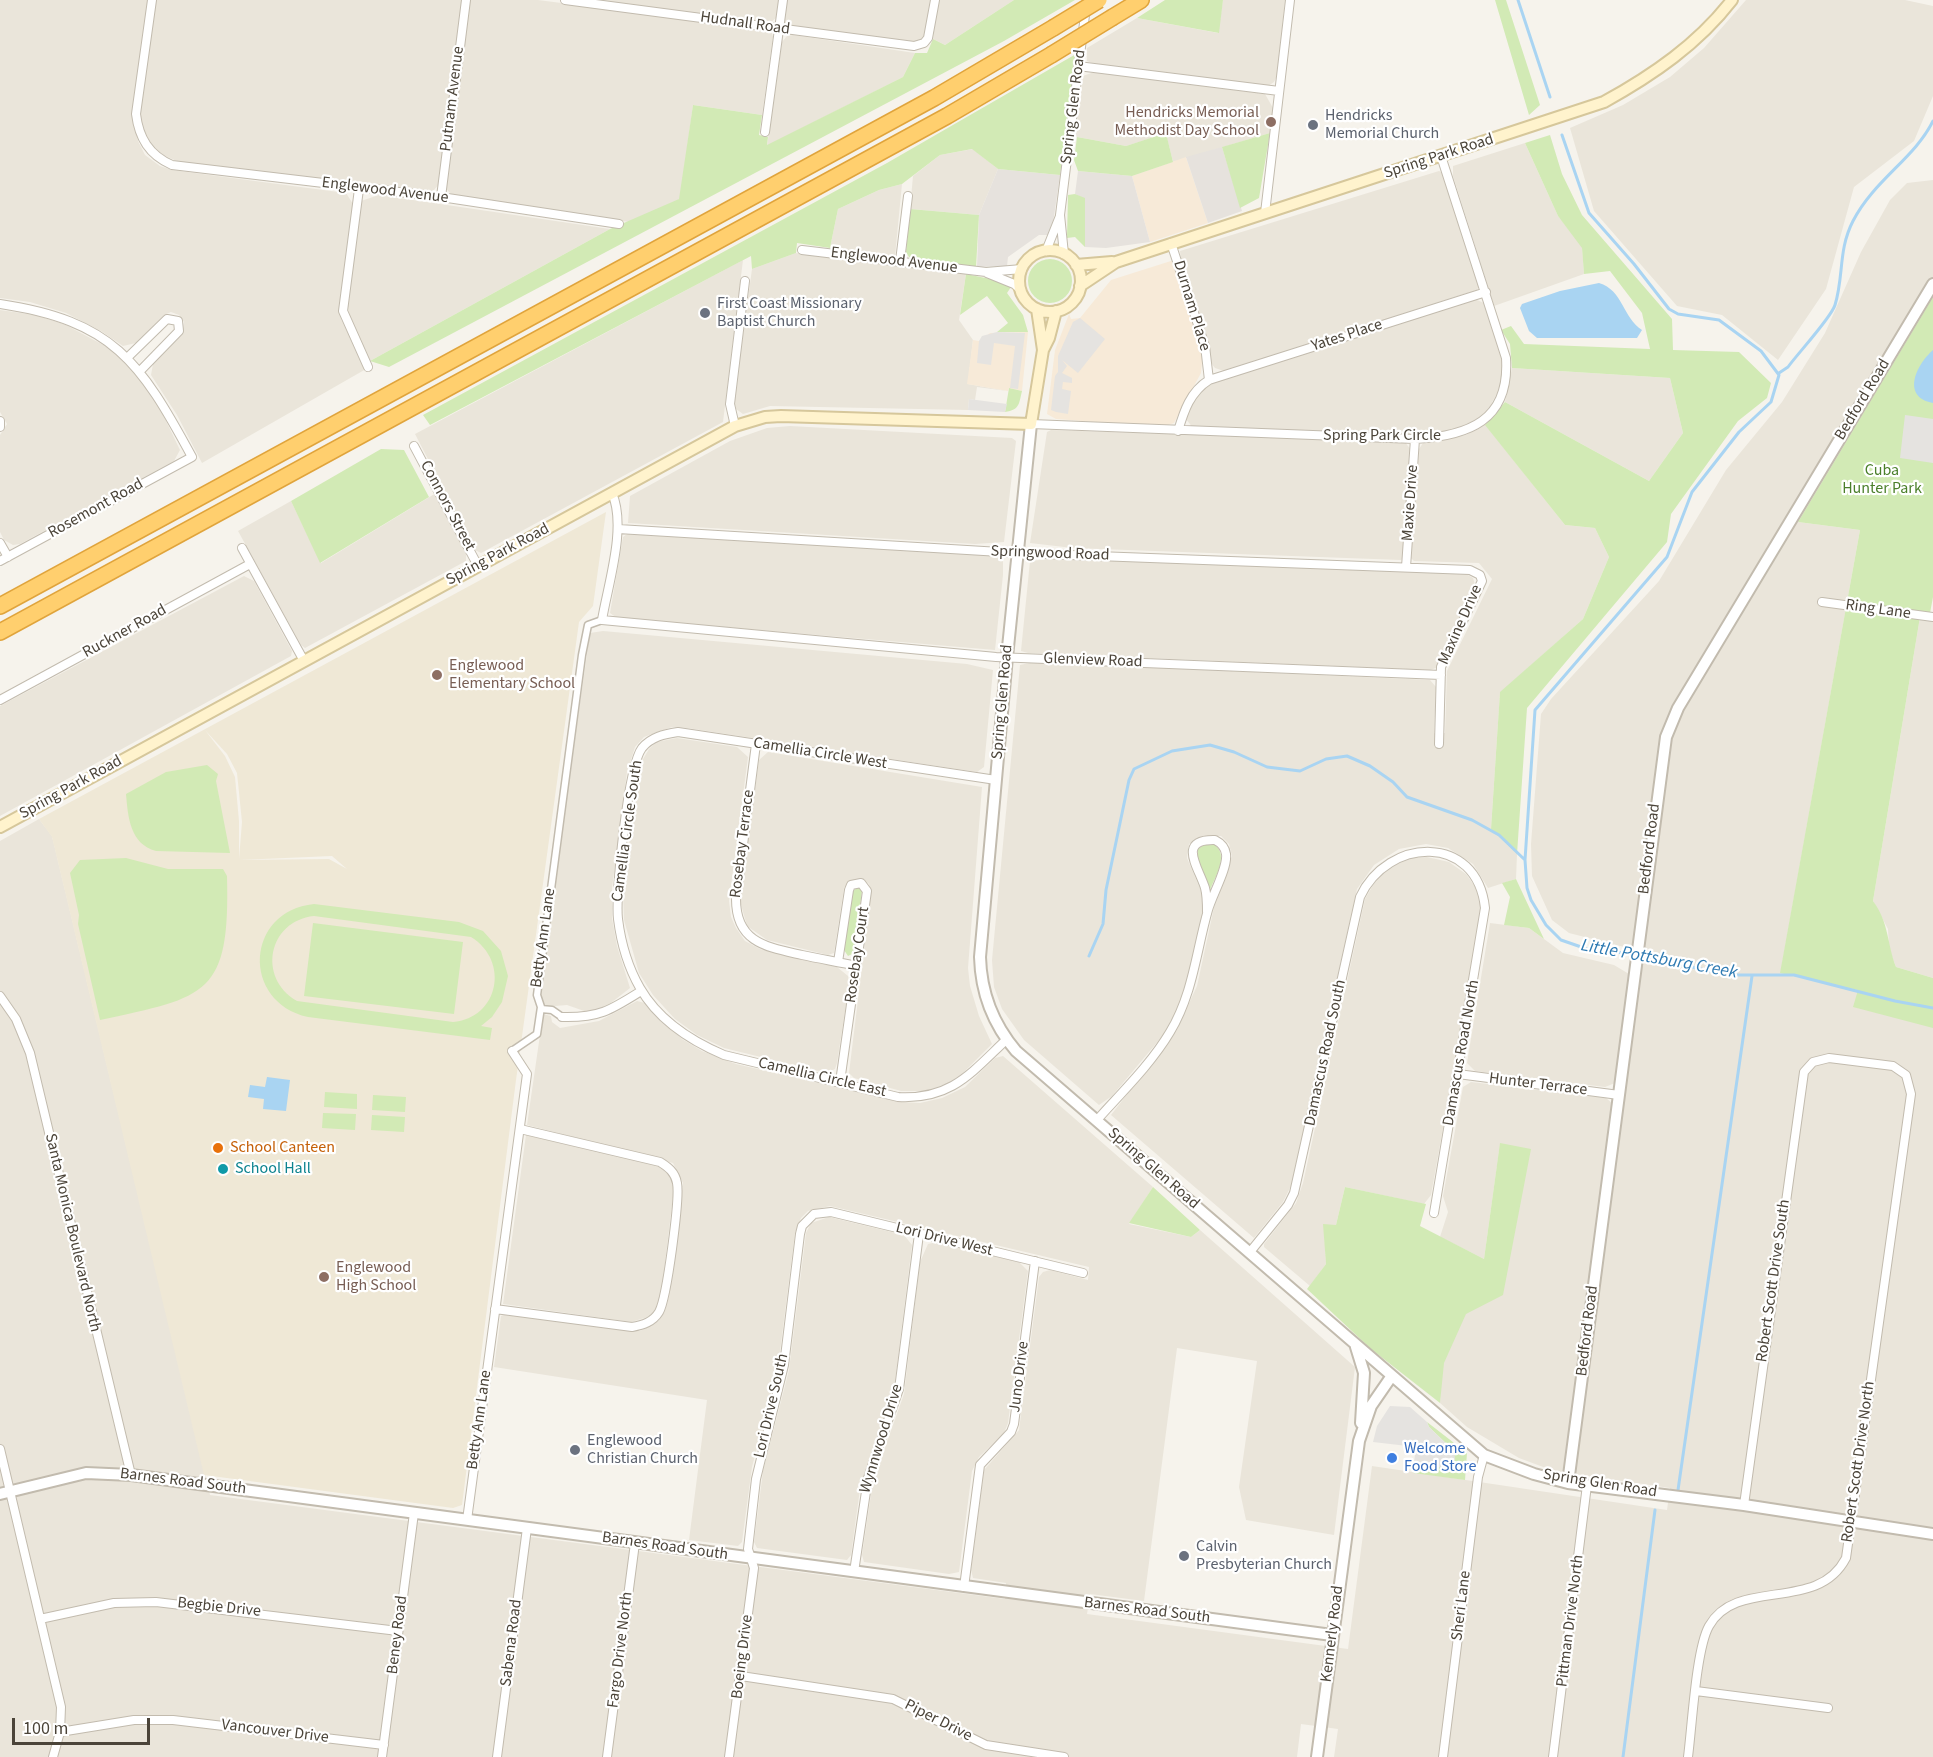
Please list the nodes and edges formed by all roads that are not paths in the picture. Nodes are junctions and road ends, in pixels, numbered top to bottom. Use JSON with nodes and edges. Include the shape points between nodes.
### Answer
{"nodes":[{"id":1,"x":152,"y":0,"type":"edge"},
{"id":2,"x":466,"y":0,"type":"edge"},
{"id":3,"x":565,"y":0,"type":"edge"},
{"id":4,"x":783,"y":0,"type":"edge"},
{"id":5,"x":934,"y":0,"type":"edge"},
{"id":6,"x":1087,"y":0,"type":"edge"},
{"id":7,"x":1099,"y":0,"type":"edge"},
{"id":8,"x":1141,"y":0,"type":"edge"},
{"id":9,"x":1290,"y":0,"type":"edge"},
{"id":10,"x":1732,"y":0,"type":"edge"},
{"id":11,"x":779,"y":28,"type":"junction"},
{"id":12,"x":1078,"y":66,"type":"junction"},
{"id":13,"x":1279,"y":91,"type":"junction"},
{"id":14,"x":765,"y":132,"type":"dead end"},
{"id":15,"x":1441,"y":156,"type":"junction"},
{"id":16,"x":359,"y":189,"type":"junction"},
{"id":17,"x":908,"y":196,"type":"dead end"},
{"id":18,"x":441,"y":197,"type":"junction"},
{"id":19,"x":1264,"y":213,"type":"junction"},
{"id":20,"x":1060,"y":215,"type":"junction"},
{"id":21,"x":619,"y":224,"type":"dead end"},
{"id":22,"x":1171,"y":243,"type":"junction"},
{"id":23,"x":802,"y":250,"type":"dead end"},
{"id":24,"x":1046,"y":251,"type":"junction"},
{"id":25,"x":1064,"y":254,"type":"junction"},
{"id":26,"x":900,"y":261,"type":"junction"},
{"id":27,"x":1116,"y":262,"type":"junction"},
{"id":28,"x":1076,"y":265,"type":"junction"},
{"id":29,"x":1022,"y":269,"type":"junction"},
{"id":30,"x":986,"y":272,"type":"junction"},
{"id":31,"x":745,"y":281,"type":"dead end"},
{"id":32,"x":1933,"y":284,"type":"edge"},
{"id":33,"x":1080,"y":286,"type":"junction"},
{"id":34,"x":1021,"y":290,"type":"junction"},
{"id":35,"x":1486,"y":292,"type":"junction"},
{"id":36,"x":0,"y":304,"type":"edge"},
{"id":37,"x":1037,"y":309,"type":"junction"},
{"id":38,"x":1056,"y":311,"type":"junction"},
{"id":39,"x":1043,"y":350,"type":"junction"},
{"id":40,"x":128,"y":357,"type":"junction"},
{"id":41,"x":368,"y":367,"type":"dead end"},
{"id":42,"x":141,"y":370,"type":"junction"},
{"id":43,"x":1209,"y":380,"type":"junction"},
{"id":44,"x":0,"y":421,"type":"edge"},
{"id":45,"x":1031,"y":424,"type":"junction"},
{"id":46,"x":735,"y":426,"type":"junction"},
{"id":47,"x":0,"y":427,"type":"edge"},
{"id":48,"x":1178,"y":431,"type":"junction"},
{"id":49,"x":1415,"y":439,"type":"junction"},
{"id":50,"x":414,"y":446,"type":"dead end"},
{"id":51,"x":612,"y":493,"type":"junction"},
{"id":52,"x":618,"y":529,"type":"junction"},
{"id":53,"x":0,"y":543,"type":"edge"},
{"id":54,"x":242,"y":548,"type":"dead end"},
{"id":55,"x":1017,"y":553,"type":"junction"},
{"id":56,"x":4,"y":559,"type":"edge"},
{"id":57,"x":250,"y":564,"type":"junction"},
{"id":58,"x":478,"y":566,"type":"junction"},
{"id":59,"x":1406,"y":567,"type":"junction"},
{"id":60,"x":1480,"y":575,"type":"joint"},
{"id":61,"x":1822,"y":602,"type":"dead end"},
{"id":62,"x":0,"y":606,"type":"edge"},
{"id":63,"x":1933,"y":617,"type":"edge"},
{"id":64,"x":602,"y":620,"type":"junction"},
{"id":65,"x":0,"y":632,"type":"edge"},
{"id":66,"x":1007,"y":657,"type":"junction"},
{"id":67,"x":304,"y":661,"type":"junction"},
{"id":68,"x":1441,"y":675,"type":"junction"},
{"id":69,"x":0,"y":700,"type":"edge"},
{"id":70,"x":647,"y":743,"type":"joint"},
{"id":71,"x":756,"y":744,"type":"junction"},
{"id":72,"x":1439,"y":744,"type":"dead end"},
{"id":73,"x":996,"y":780,"type":"junction"},
{"id":74,"x":0,"y":828,"type":"edge"},
{"id":75,"x":1399,"y":857,"type":"joint"},
{"id":76,"x":1207,"y":912,"type":"junction"},
{"id":77,"x":838,"y":962,"type":"junction"},
{"id":78,"x":857,"y":966,"type":"junction"},
{"id":79,"x":641,"y":991,"type":"junction"},
{"id":80,"x":0,"y":996,"type":"edge"},
{"id":81,"x":541,"y":1009,"type":"junction"},
{"id":82,"x":562,"y":1017,"type":"joint"},
{"id":83,"x":1006,"y":1040,"type":"junction"},
{"id":84,"x":512,"y":1051,"type":"joint"},
{"id":85,"x":1813,"y":1062,"type":"joint"},
{"id":86,"x":1458,"y":1074,"type":"junction"},
{"id":87,"x":840,"y":1082,"type":"junction"},
{"id":88,"x":1619,"y":1095,"type":"junction"},
{"id":89,"x":1097,"y":1120,"type":"junction"},
{"id":90,"x":520,"y":1129,"type":"junction"},
{"id":91,"x":1434,"y":1213,"type":"dead end"},
{"id":92,"x":807,"y":1220,"type":"joint"},
{"id":93,"x":919,"y":1234,"type":"junction"},
{"id":94,"x":1250,"y":1252,"type":"junction"},
{"id":95,"x":1035,"y":1262,"type":"junction"},
{"id":96,"x":1083,"y":1273,"type":"dead end"},
{"id":97,"x":495,"y":1309,"type":"junction"},
{"id":98,"x":1356,"y":1347,"type":"junction"},
{"id":99,"x":1391,"y":1377,"type":"junction"},
{"id":100,"x":1359,"y":1438,"type":"junction"},
{"id":101,"x":0,"y":1449,"type":"edge"},
{"id":102,"x":1484,"y":1455,"type":"junction"},
{"id":103,"x":131,"y":1475,"type":"junction"},
{"id":104,"x":1568,"y":1483,"type":"junction"},
{"id":105,"x":1587,"y":1485,"type":"junction"},
{"id":106,"x":5,"y":1493,"type":"edge"},
{"id":107,"x":1744,"y":1505,"type":"junction"},
{"id":108,"x":414,"y":1513,"type":"junction"},
{"id":109,"x":467,"y":1520,"type":"junction"},
{"id":110,"x":1851,"y":1523,"type":"junction"},
{"id":111,"x":527,"y":1528,"type":"junction"},
{"id":112,"x":1933,"y":1534,"type":"edge"},
{"id":113,"x":635,"y":1543,"type":"junction"},
{"id":114,"x":750,"y":1558,"type":"junction"},
{"id":115,"x":854,"y":1572,"type":"junction"},
{"id":116,"x":964,"y":1587,"type":"junction"},
{"id":117,"x":40,"y":1619,"type":"junction"},
{"id":118,"x":398,"y":1631,"type":"junction"},
{"id":119,"x":1332,"y":1635,"type":"junction"},
{"id":120,"x":741,"y":1676,"type":"junction"},
{"id":121,"x":1696,"y":1690,"type":"junction"},
{"id":122,"x":1828,"y":1708,"type":"dead end"},
{"id":123,"x":60,"y":1732,"type":"junction"},
{"id":124,"x":384,"y":1745,"type":"junction"},
{"id":125,"x":53,"y":1757,"type":"edge"},
{"id":126,"x":382,"y":1757,"type":"edge"},
{"id":127,"x":496,"y":1757,"type":"edge"},
{"id":128,"x":608,"y":1757,"type":"edge"},
{"id":129,"x":729,"y":1757,"type":"edge"},
{"id":130,"x":1064,"y":1757,"type":"edge"},
{"id":131,"x":1317,"y":1757,"type":"edge"},
{"id":132,"x":1443,"y":1757,"type":"edge"},
{"id":133,"x":1553,"y":1757,"type":"edge"},
{"id":134,"x":1688,"y":1757,"type":"edge"}],
"edges":[{"from":1,"to":16,"type":"street","name":"Englewood Avenue","via":[[136,114],[142,137],[153,154],[172,165]]},
{"from":2,"to":18,"type":"street","name":"Putnam Avenue"},
{"from":3,"to":11,"type":"street","name":"Hudnall Road"},
{"from":4,"to":11,"type":"street"},
{"from":5,"to":11,"type":"street","name":"Hudnall Road","via":[[930,32],[924,43],[914,46]]},
{"from":6,"to":12,"type":"street","name":"Spring Glen Road"},
{"from":7,"to":62,"type":"highway","bridge":true,"via":[[924,103]]},
{"from":8,"to":65,"type":"highway","bridge":true,"via":[[929,126]]},
{"from":9,"to":13,"type":"street"},
{"from":10,"to":15,"type":"main road","name":"Spring Park Road","via":[[1660,69],[1604,102]]},
{"from":11,"to":14,"type":"street"},
{"from":12,"to":13,"type":"street"},
{"from":12,"to":20,"type":"street","name":"Spring Glen Road"},
{"from":13,"to":19,"type":"street"},
{"from":15,"to":19,"type":"main road","name":"Spring Park Road"},
{"from":15,"to":35,"type":"street","name":"Spring Park Circle"},
{"from":16,"to":18,"type":"street","name":"Englewood Avenue"},
{"from":16,"to":41,"type":"street","via":[[343,311]]},
{"from":17,"to":26,"type":"street"},
{"from":18,"to":21,"type":"street","name":"Englewood Avenue"},
{"from":19,"to":22,"type":"main road","name":"Spring Park Road"},
{"from":20,"to":24,"type":"street","name":"Spring Glen Road"},
{"from":20,"to":25,"type":"street","name":"Spring Glen Road"},
{"from":22,"to":27,"type":"main road","name":"Spring Park Road"},
{"from":22,"to":43,"type":"street","name":"Durnam Place","via":[[1205,346]]},
{"from":23,"to":26,"type":"street","name":"Englewood Avenue"},
{"from":24,"to":25,"type":"main road"},
{"from":24,"to":29,"type":"main road","via":[[1029,259]]},
{"from":25,"to":28,"type":"main road"},
{"from":26,"to":30,"type":"street","name":"Englewood Avenue"},
{"from":27,"to":28,"type":"main road","name":"Spring Park Road"},
{"from":27,"to":33,"type":"main road","name":"Spring Park Road"},
{"from":28,"to":33,"type":"main road"},
{"from":29,"to":30,"type":"street","name":"Englewood Avenue"},
{"from":29,"to":34,"type":"main road"},
{"from":30,"to":34,"type":"street","name":"Englewood Avenue"},
{"from":31,"to":46,"type":"street","via":[[730,404]]},
{"from":32,"to":88,"type":"street","name":"Bedford Road","via":[[1670,725],[1663,748]]},
{"from":33,"to":38,"type":"main road","via":[[1072,302]]},
{"from":34,"to":37,"type":"main road"},
{"from":35,"to":43,"type":"street","name":"Yates Place"},
{"from":35,"to":49,"type":"street","name":"Spring Park Circle","via":[[1506,358],[1506,381],[1498,402],[1471,429]]},
{"from":36,"to":40,"type":"street","via":[[64,318],[100,335]]},
{"from":37,"to":38,"type":"main road"},
{"from":37,"to":39,"type":"main road","name":"Spring Glen Road"},
{"from":38,"to":39,"type":"main road","name":"Spring Glen Road"},
{"from":39,"to":45,"type":"main road","name":"Spring Glen Road"},
{"from":40,"to":42,"type":"street"},
{"from":40,"to":42,"type":"street","via":[[167,319],[178,321],[179,332]]},
{"from":42,"to":56,"type":"street","name":"Rosemont Road","via":[[192,457]]},
{"from":43,"to":48,"type":"street","via":[[1192,395]]},
{"from":44,"to":47,"type":"street"},
{"from":45,"to":46,"type":"main road","name":"Spring Park Road","via":[[765,417]]},
{"from":45,"to":48,"type":"street","name":"Spring Park Circle"},
{"from":45,"to":55,"type":"street","name":"Spring Glen Road"},
{"from":46,"to":51,"type":"main road","name":"Spring Park Road"},
{"from":48,"to":49,"type":"street","name":"Spring Park Circle"},
{"from":49,"to":59,"type":"street","name":"Maxie Drive"},
{"from":50,"to":58,"type":"street","name":"Connors Street"},
{"from":51,"to":52,"type":"street","via":[[619,511]]},
{"from":51,"to":58,"type":"main road","name":"Spring Park Road"},
{"from":52,"to":55,"type":"street","name":"Springwood Road"},
{"from":52,"to":64,"type":"street"},
{"from":53,"to":56,"type":"street"},
{"from":54,"to":57,"type":"street"},
{"from":55,"to":59,"type":"street","name":"Springwood Road"},
{"from":55,"to":66,"type":"street","name":"Spring Glen Road"},
{"from":57,"to":67,"type":"street"},
{"from":57,"to":69,"type":"street","name":"Ruckner Road"},
{"from":58,"to":67,"type":"main road","name":"Spring Park Road"},
{"from":59,"to":60,"type":"street","name":"Springwood Road","via":[[1470,570]]},
{"from":60,"to":68,"type":"street","name":"Maxine Drive","via":[[1480,588],[1441,667]]},
{"from":61,"to":63,"type":"street","name":"Ring Lane"},
{"from":64,"to":66,"type":"street","name":"Glenview Road"},
{"from":64,"to":81,"type":"street","name":"Betty Ann Lane","via":[[588,625],[582,655],[537,995]]},
{"from":66,"to":68,"type":"street","name":"Glenview Road"},
{"from":66,"to":73,"type":"street","name":"Spring Glen Road"},
{"from":67,"to":74,"type":"main road","name":"Spring Park Road"},
{"from":68,"to":72,"type":"street","name":"Maxine Drive"},
{"from":70,"to":71,"type":"street","name":"Camellia Circle West","via":[[678,732]]},
{"from":70,"to":79,"type":"street","name":"Camellia Circle South","via":[[636,758],[617,890],[621,938]]},
{"from":71,"to":73,"type":"street","name":"Camellia Circle West"},
{"from":71,"to":77,"type":"street","name":"Rosebay Terrace","via":[[737,915],[750,937],[762,945]]},
{"from":73,"to":83,"type":"street","name":"Spring Glen Road","via":[[981,973],[988,1005]]},
{"from":75,"to":86,"type":"street","name":"Damascus Road North","via":[[1427,852],[1456,859],[1474,873],[1483,893],[1485,919]]},
{"from":75,"to":94,"type":"street","name":"Damascus Road South","via":[[1378,871],[1360,897],[1294,1193]]},
{"from":76,"to":76,"type":"street","via":[[1206,890],[1192,857],[1198,843],[1215,840],[1226,854]]},
{"from":76,"to":89,"type":"street","via":[[1192,981],[1170,1032]]},
{"from":77,"to":78,"type":"street","name":"Rosebay Terrace"},
{"from":77,"to":78,"type":"street","name":"Rosebay Court","via":[[849,890],[851,885],[861,883],[867,891]]},
{"from":78,"to":87,"type":"street","name":"Rosebay Court"},
{"from":79,"to":82,"type":"street","via":[[609,1012]]},
{"from":79,"to":87,"type":"street","name":"Camellia Circle East","via":[[670,1023],[700,1045],[724,1055]]},
{"from":80,"to":103,"type":"street","name":"Santa Monica Boulevard North","via":[[16,1019],[30,1053]]},
{"from":81,"to":82,"type":"street"},
{"from":81,"to":84,"type":"street","name":"Betty Ann Lane","via":[[537,1034]]},
{"from":83,"to":87,"type":"street","name":"Camellia Circle East","via":[[963,1081],[929,1096],[898,1097]]},
{"from":83,"to":89,"type":"street","name":"Spring Glen Road"},
{"from":84,"to":90,"type":"street","name":"Betty Ann Lane","via":[[527,1074]]},
{"from":85,"to":107,"type":"street","name":"Robert Scott Drive South","via":[[1802,1081]]},
{"from":85,"to":110,"type":"street","name":"Robert Scott Drive North","via":[[1829,1058],[1893,1066],[1906,1075],[1911,1094]]},
{"from":86,"to":88,"type":"street","name":"Hunter Terrace"},
{"from":86,"to":91,"type":"street","name":"Damascus Road North"},
{"from":88,"to":104,"type":"street","name":"Bedford Road"},
{"from":89,"to":94,"type":"street","name":"Spring Glen Road"},
{"from":90,"to":97,"type":"street","name":"Betty Ann Lane"},
{"from":90,"to":97,"type":"street","via":[[660,1162],[674,1174],[678,1194],[663,1300],[652,1320],[632,1328]]},
{"from":92,"to":93,"type":"street","name":"Lori Drive West","via":[[814,1214],[831,1212]]},
{"from":92,"to":114,"type":"street","name":"Lori Drive South","via":[[800,1234],[781,1383],[759,1466]]},
{"from":93,"to":95,"type":"street","name":"Lori Drive West"},
{"from":93,"to":115,"type":"street","name":"Wynnwood Drive","via":[[899,1389],[868,1478]]},
{"from":94,"to":98,"type":"street","name":"Spring Glen Road"},
{"from":95,"to":96,"type":"street","name":"Lori Drive West"},
{"from":95,"to":116,"type":"street","name":"Juno Drive","via":[[1014,1424],[980,1466]]},
{"from":97,"to":109,"type":"street","name":"Betty Ann Lane"},
{"from":98,"to":99,"type":"street","name":"Spring Glen Road"},
{"from":98,"to":100,"type":"street","via":[[1364,1373]]},
{"from":99,"to":100,"type":"street","name":"Kennerly Road","via":[[1371,1406]]},
{"from":99,"to":102,"type":"street","name":"Spring Glen Road"},
{"from":100,"to":119,"type":"street","name":"Kennerly Road"},
{"from":101,"to":106,"type":"street"},
{"from":102,"to":104,"type":"street","name":"Spring Glen Road"},
{"from":102,"to":132,"type":"street","name":"Sheri Lane"},
{"from":103,"to":106,"type":"street","name":"Barnes Road South","via":[[86,1473]]},
{"from":103,"to":108,"type":"street","name":"Barnes Road South"},
{"from":104,"to":105,"type":"street","name":"Spring Glen Road"},
{"from":105,"to":107,"type":"street","name":"Spring Glen Road"},
{"from":105,"to":133,"type":"street","name":"Pittman Drive North"},
{"from":106,"to":117,"type":"street"},
{"from":107,"to":110,"type":"street","name":"Spring Glen Road"},
{"from":108,"to":109,"type":"street","name":"Barnes Road South"},
{"from":108,"to":118,"type":"street","name":"Beney Road"},
{"from":109,"to":111,"type":"street","name":"Barnes Road South"},
{"from":110,"to":112,"type":"street","name":"Spring Glen Road"},
{"from":110,"to":121,"type":"street","name":"Robert Scott Drive North","via":[[1846,1558],[1827,1582],[1737,1602],[1715,1616],[1704,1637]]},
{"from":111,"to":113,"type":"street","name":"Barnes Road South"},
{"from":111,"to":127,"type":"street","name":"Sabena Road"},
{"from":113,"to":114,"type":"street","name":"Barnes Road South"},
{"from":113,"to":128,"type":"street","name":"Fargo Drive North"},
{"from":114,"to":115,"type":"street","name":"Barnes Road South"},
{"from":114,"to":120,"type":"street","name":"Boeing Drive","via":[[754,1569]]},
{"from":115,"to":116,"type":"street","name":"Barnes Road South"},
{"from":116,"to":119,"type":"street","name":"Barnes Road South"},
{"from":117,"to":118,"type":"street","name":"Begbie Drive","via":[[114,1603],[156,1602]]},
{"from":117,"to":123,"type":"street","via":[[61,1707]]},
{"from":118,"to":124,"type":"street","name":"Beney Road"},
{"from":119,"to":131,"type":"street","name":"Kennerly Road"},
{"from":120,"to":129,"type":"street","name":"Boeing Drive"},
{"from":120,"to":130,"type":"street","name":"Piper Drive","via":[[893,1699],[986,1745]]},
{"from":121,"to":122,"type":"street"},
{"from":121,"to":134,"type":"street","name":"Robert Scott Drive North"},
{"from":123,"to":124,"type":"street","name":"Vancouver Drive","via":[[134,1720],[173,1720]]},
{"from":123,"to":125,"type":"street"},
{"from":124,"to":126,"type":"street","name":"Beney Road"}]}
